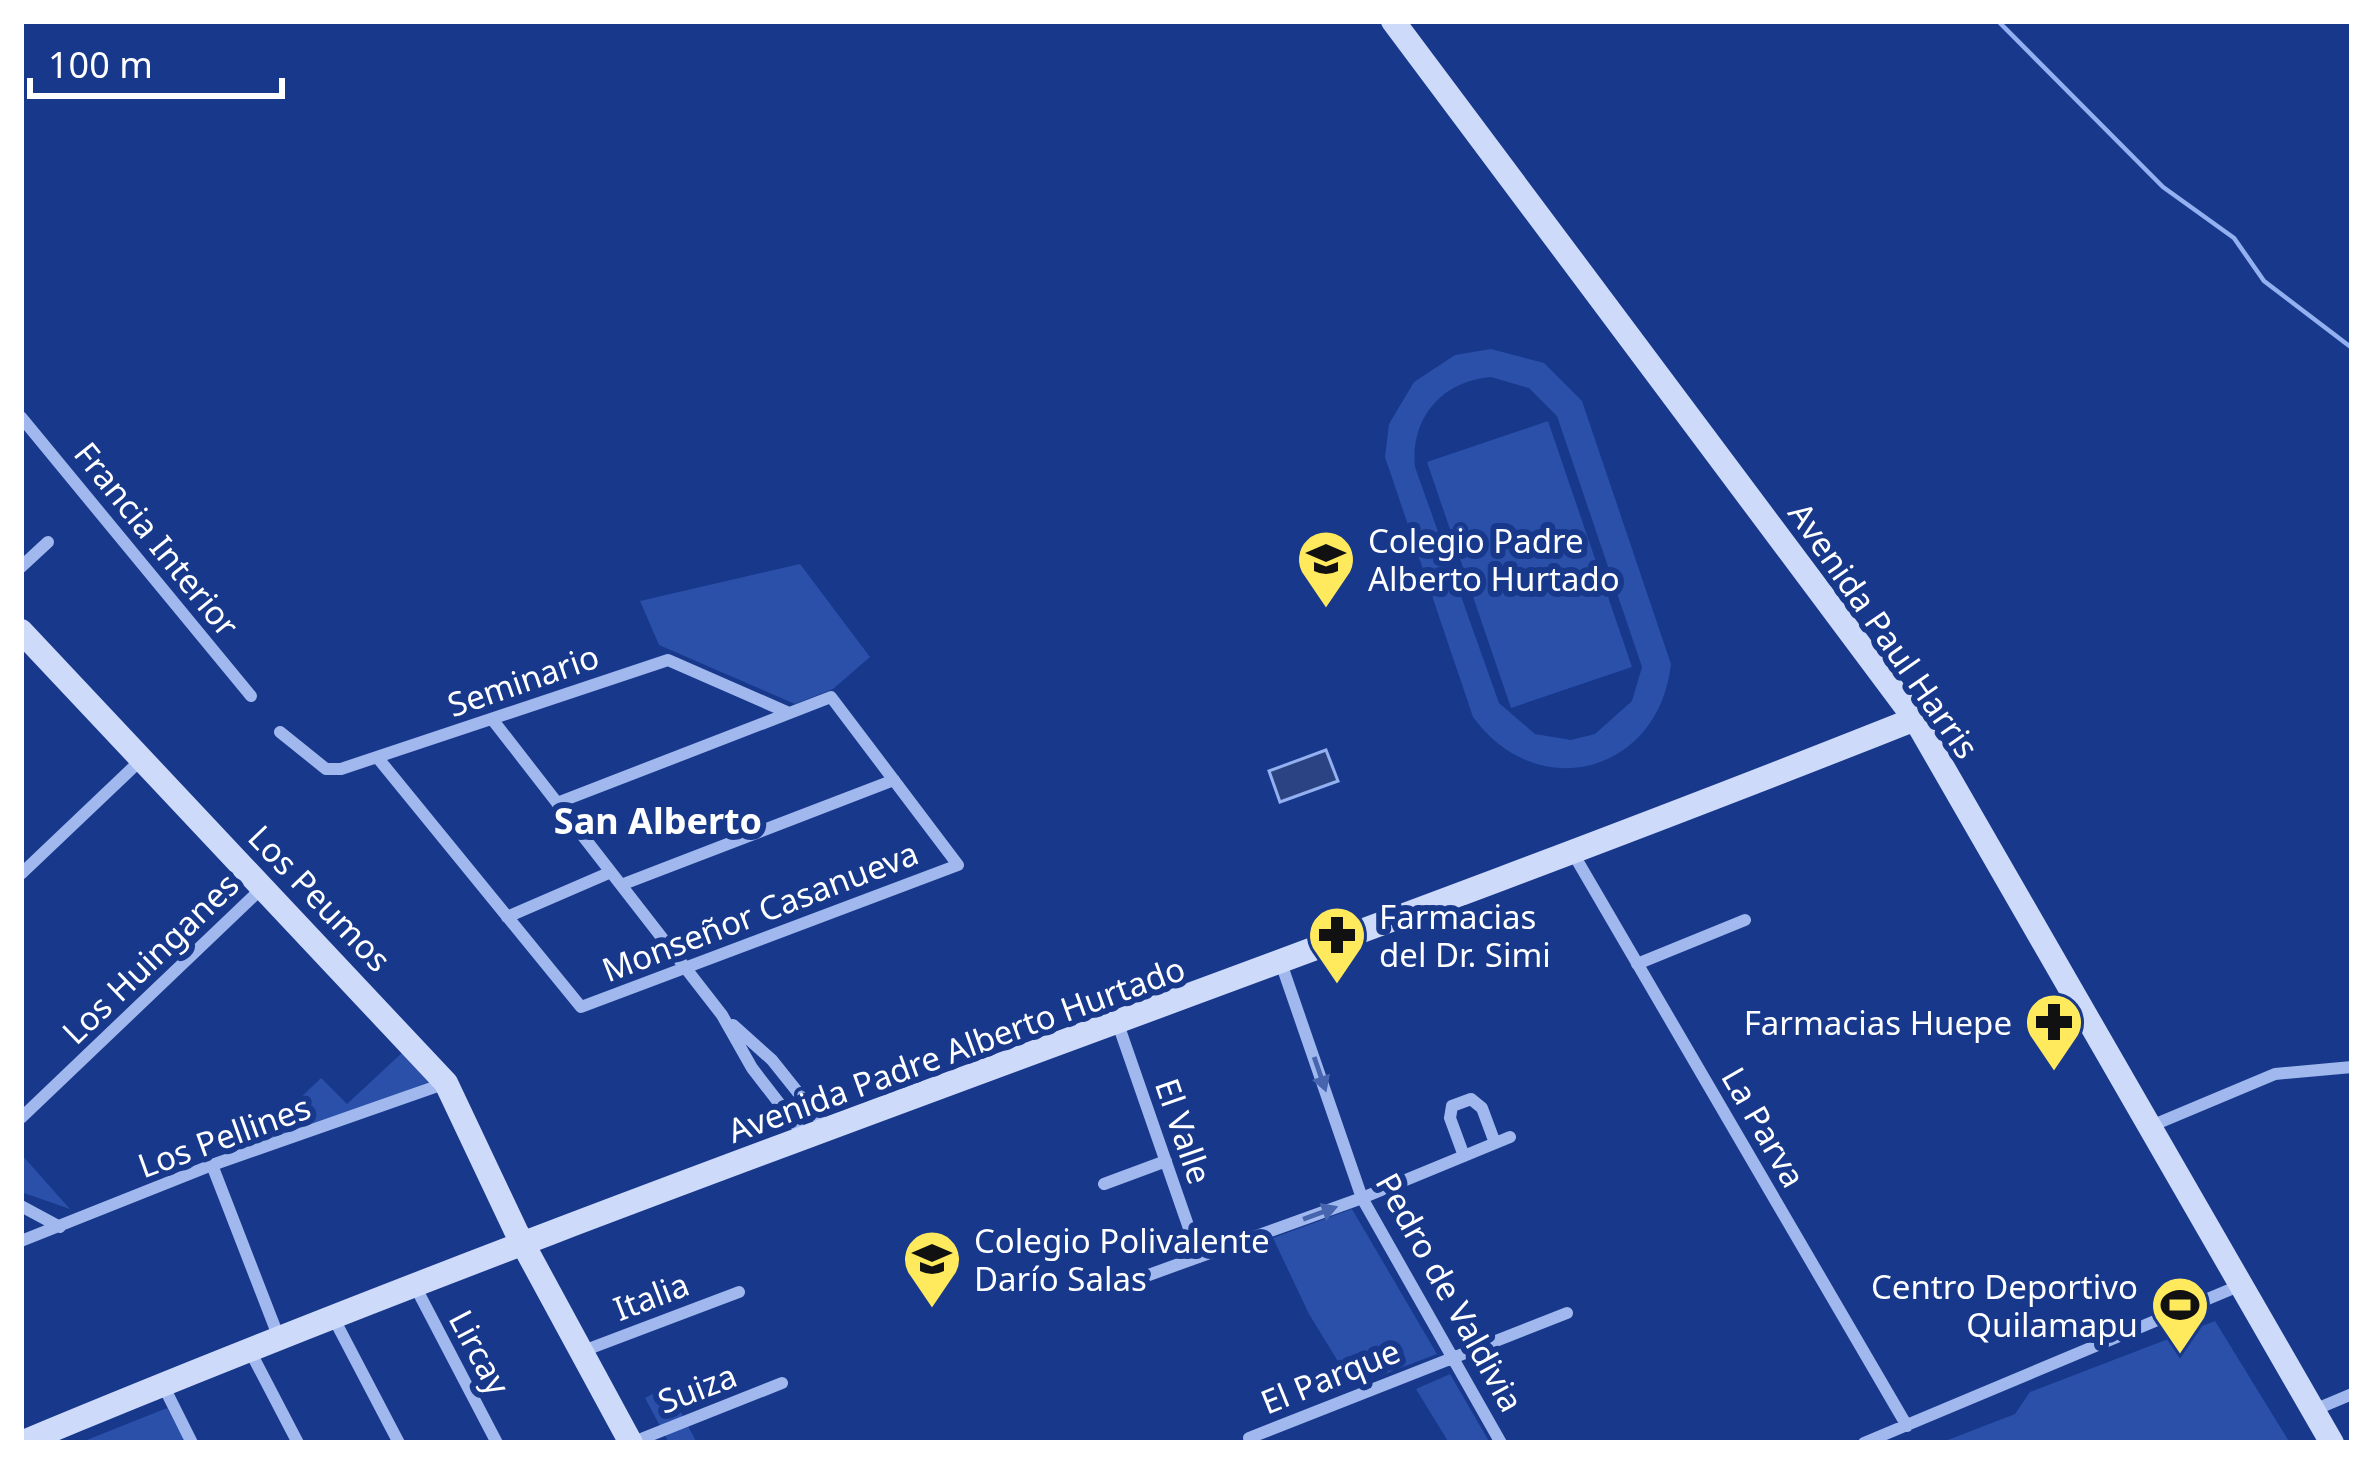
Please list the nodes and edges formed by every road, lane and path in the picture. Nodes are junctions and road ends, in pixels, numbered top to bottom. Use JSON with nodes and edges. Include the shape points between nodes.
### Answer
{"nodes":[{"id":1,"x":1394,"y":21,"type":"edge"},
{"id":2,"x":21,"y":417,"type":"edge"},
{"id":3,"x":48,"y":542,"type":"dead end"},
{"id":4,"x":21,"y":567,"type":"edge"},
{"id":5,"x":21,"y":632,"type":"edge"},
{"id":6,"x":251,"y":696,"type":"dead end"},
{"id":7,"x":788,"y":713,"type":"junction"},
{"id":8,"x":492,"y":719,"type":"junction"},
{"id":9,"x":1915,"y":719,"type":"junction"},
{"id":10,"x":280,"y":732,"type":"dead end"},
{"id":11,"x":377,"y":757,"type":"junction"},
{"id":12,"x":142,"y":759,"type":"junction"},
{"id":13,"x":894,"y":780,"type":"junction"},
{"id":14,"x":557,"y":803,"type":"junction"},
{"id":15,"x":1574,"y":855,"type":"junction"},
{"id":16,"x":610,"y":872,"type":"junction"},
{"id":17,"x":21,"y":874,"type":"edge"},
{"id":18,"x":621,"y":885,"type":"junction"},
{"id":19,"x":264,"y":887,"type":"junction"},
{"id":20,"x":507,"y":916,"type":"junction"},
{"id":21,"x":1744,"y":920,"type":"dead end"},
{"id":22,"x":1281,"y":963,"type":"junction"},
{"id":23,"x":1637,"y":964,"type":"junction"},
{"id":24,"x":686,"y":968,"type":"junction"},
{"id":25,"x":722,"y":1015,"type":"junction"},
{"id":26,"x":1118,"y":1024,"type":"junction"},
{"id":27,"x":2352,"y":1067,"type":"edge"},
{"id":28,"x":446,"y":1083,"type":"junction"},
{"id":29,"x":21,"y":1118,"type":"edge"},
{"id":30,"x":2150,"y":1126,"type":"junction"},
{"id":31,"x":818,"y":1135,"type":"junction"},
{"id":32,"x":1510,"y":1137,"type":"dead end"},
{"id":33,"x":1495,"y":1143,"type":"junction"},
{"id":34,"x":1464,"y":1156,"type":"junction"},
{"id":35,"x":1166,"y":1162,"type":"junction"},
{"id":36,"x":212,"y":1166,"type":"junction"},
{"id":37,"x":1104,"y":1184,"type":"dead end"},
{"id":38,"x":1362,"y":1198,"type":"junction"},
{"id":39,"x":21,"y":1206,"type":"edge"},
{"id":40,"x":59,"y":1227,"type":"junction"},
{"id":41,"x":21,"y":1241,"type":"edge"},
{"id":42,"x":524,"y":1244,"type":"junction"},
{"id":43,"x":1199,"y":1257,"type":"junction"},
{"id":44,"x":1146,"y":1276,"type":"dead end"},
{"id":45,"x":2241,"y":1285,"type":"junction"},
{"id":46,"x":415,"y":1286,"type":"junction"},
{"id":47,"x":739,"y":1292,"type":"dead end"},
{"id":48,"x":1567,"y":1313,"type":"dead end"},
{"id":49,"x":333,"y":1317,"type":"junction"},
{"id":50,"x":279,"y":1338,"type":"junction"},
{"id":51,"x":249,"y":1349,"type":"junction"},
{"id":52,"x":583,"y":1351,"type":"junction"},
{"id":53,"x":1454,"y":1354,"type":"junction"},
{"id":54,"x":782,"y":1383,"type":"dead end"},
{"id":55,"x":163,"y":1384,"type":"junction"},
{"id":56,"x":2352,"y":1394,"type":"edge"},
{"id":57,"x":2313,"y":1411,"type":"junction"},
{"id":58,"x":1907,"y":1426,"type":"junction"},
{"id":59,"x":1249,"y":1438,"type":"dead end"},
{"id":60,"x":37,"y":1440,"type":"edge"},
{"id":61,"x":192,"y":1443,"type":"edge"},
{"id":62,"x":298,"y":1443,"type":"edge"},
{"id":63,"x":399,"y":1443,"type":"edge"},
{"id":64,"x":497,"y":1443,"type":"edge"},
{"id":65,"x":631,"y":1443,"type":"edge"},
{"id":66,"x":1501,"y":1443,"type":"edge"},
{"id":67,"x":1864,"y":1443,"type":"edge"},
{"id":68,"x":2332,"y":1443,"type":"edge"}],
"edges":[{"from":1,"to":9,"type":"street","name":"Avenida Paul Harris"},
{"from":2,"to":6,"type":"street","name":"Francia Interior"},
{"from":3,"to":4,"type":"street"},
{"from":5,"to":12,"type":"street","name":"Los Peumos"},
{"from":7,"to":8,"type":"street","name":"Seminario","via":[[668,660]]},
{"from":7,"to":13,"type":"street","via":[[832,697]]},
{"from":7,"to":14,"type":"street"},
{"from":8,"to":11,"type":"street","name":"Seminario"},
{"from":8,"to":14,"type":"street"},
{"from":9,"to":15,"type":"street","name":"Avenida Padre Alberto Hurtado"},
{"from":9,"to":30,"type":"street","name":"Avenida Paul Harris"},
{"from":10,"to":11,"type":"street","name":"Seminario","via":[[326,769]]},
{"from":11,"to":20,"type":"street"},
{"from":12,"to":17,"type":"street"},
{"from":12,"to":19,"type":"street","name":"Los Peumos"},
{"from":13,"to":18,"type":"street"},
{"from":13,"to":24,"type":"street","name":"Monseñor Casanueva","via":[[958,865]]},
{"from":14,"to":16,"type":"street"},
{"from":15,"to":22,"type":"street","name":"Avenida Padre Alberto Hurtado"},
{"from":15,"to":23,"type":"street","name":"La Parva"},
{"from":16,"to":18,"type":"street"},
{"from":16,"to":20,"type":"street"},
{"from":18,"to":24,"type":"street"},
{"from":19,"to":28,"type":"street","name":"Los Peumos"},
{"from":19,"to":29,"type":"street","name":"Los Huinganes"},
{"from":20,"to":24,"type":"street","name":"Monseñor Casanueva","via":[[581,1007]]},
{"from":21,"to":23,"type":"street"},
{"from":22,"to":26,"type":"street","name":"Avenida Padre Alberto Hurtado"},
{"from":22,"to":38,"type":"street","name":"Pedro de Valdivia","one_way":true},
{"from":23,"to":58,"type":"street","name":"La Parva"},
{"from":24,"to":25,"type":"street"},
{"from":25,"to":31,"type":"street","via":[[752,1068]]},
{"from":25,"to":31,"type":"street","via":[[772,1060]]},
{"from":26,"to":31,"type":"street","name":"Avenida Padre Alberto Hurtado"},
{"from":26,"to":35,"type":"street","name":"El Valle"},
{"from":27,"to":30,"type":"street","via":[[2275,1074]]},
{"from":28,"to":36,"type":"street","name":"Los Pellines"},
{"from":28,"to":42,"type":"street","name":"Los Peumos"},
{"from":30,"to":45,"type":"street","name":"Avenida Paul Harris"},
{"from":31,"to":42,"type":"street","name":"Avenida Padre Alberto Hurtado"},
{"from":32,"to":33,"type":"street"},
{"from":33,"to":34,"type":"street"},
{"from":33,"to":34,"type":"street","via":[[1482,1108],[1471,1099],[1452,1106]]},
{"from":34,"to":38,"type":"street"},
{"from":35,"to":37,"type":"street"},
{"from":35,"to":43,"type":"street","name":"El Valle"},
{"from":36,"to":40,"type":"street","name":"Los Pellines"},
{"from":36,"to":50,"type":"street"},
{"from":43,"to":38,"type":"street","one_way":true},
{"from":38,"to":53,"type":"street","name":"Pedro de Valdivia"},
{"from":39,"to":40,"type":"street"},
{"from":40,"to":41,"type":"street","name":"Los Pellines"},
{"from":42,"to":46,"type":"street","name":"Avenida Padre Alberto Hurtado"},
{"from":42,"to":52,"type":"street","name":"Los Peumos"},
{"from":43,"to":44,"type":"street"},
{"from":45,"to":57,"type":"street","name":"Avenida Paul Harris"},
{"from":45,"to":58,"type":"street"},
{"from":46,"to":49,"type":"street","name":"Avenida Padre Alberto Hurtado"},
{"from":46,"to":64,"type":"street","name":"Lircay"},
{"from":47,"to":52,"type":"street","name":"Italia"},
{"from":48,"to":53,"type":"street","name":"El Parque"},
{"from":49,"to":50,"type":"street","name":"Avenida Padre Alberto Hurtado"},
{"from":49,"to":63,"type":"street"},
{"from":50,"to":51,"type":"street","name":"Avenida Padre Alberto Hurtado"},
{"from":51,"to":55,"type":"street","name":"Avenida Padre Alberto Hurtado"},
{"from":51,"to":62,"type":"street"},
{"from":52,"to":65,"type":"street","name":"Los Peumos"},
{"from":53,"to":59,"type":"street","name":"El Parque"},
{"from":53,"to":66,"type":"street","name":"Pedro de Valdivia"},
{"from":54,"to":65,"type":"street","name":"Suiza"},
{"from":55,"to":60,"type":"street","name":"Avenida Padre Alberto Hurtado"},
{"from":55,"to":61,"type":"street"},
{"from":56,"to":57,"type":"street"},
{"from":57,"to":68,"type":"street","name":"Avenida Paul Harris"},
{"from":58,"to":67,"type":"street"}]}
